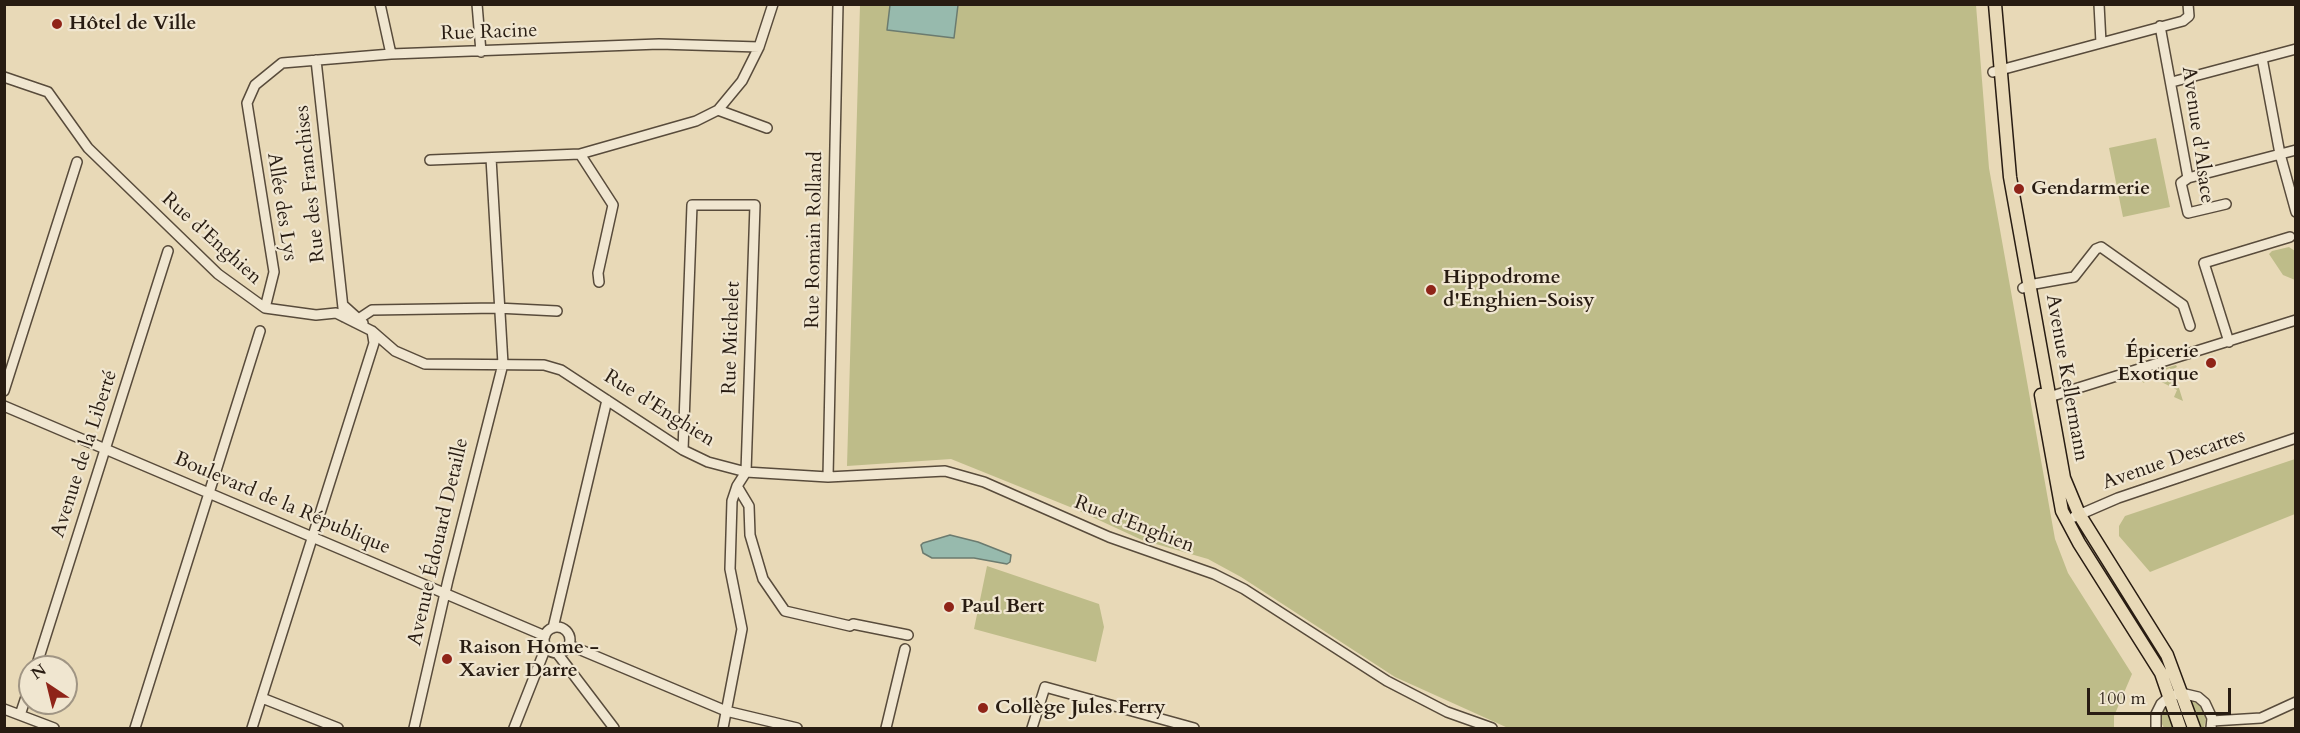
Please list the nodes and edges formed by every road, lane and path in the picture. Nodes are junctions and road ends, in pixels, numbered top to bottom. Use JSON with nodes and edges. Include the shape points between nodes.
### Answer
{"nodes":[{"id":1,"x":380,"y":4,"type":"edge"},
{"id":2,"x":477,"y":4,"type":"edge"},
{"id":3,"x":773,"y":4,"type":"edge"},
{"id":4,"x":838,"y":4,"type":"edge"},
{"id":5,"x":1990,"y":4,"type":"edge"},
{"id":6,"x":1995,"y":4,"type":"edge"},
{"id":7,"x":2099,"y":4,"type":"edge"},
{"id":8,"x":2188,"y":4,"type":"edge"},
{"id":9,"x":2160,"y":26,"type":"junction"},
{"id":10,"x":2101,"y":43,"type":"junction"},
{"id":11,"x":759,"y":47,"type":"junction"},
{"id":12,"x":2295,"y":49,"type":"edge"},
{"id":13,"x":482,"y":52,"type":"junction"},
{"id":14,"x":391,"y":54,"type":"junction"},
{"id":15,"x":2262,"y":58,"type":"junction"},
{"id":16,"x":316,"y":60,"type":"junction"},
{"id":17,"x":1996,"y":71,"type":"junction"},
{"id":18,"x":4,"y":77,"type":"edge"},
{"id":19,"x":2172,"y":82,"type":"junction"},
{"id":20,"x":247,"y":110,"type":"joint"},
{"id":21,"x":718,"y":110,"type":"junction"},
{"id":22,"x":767,"y":128,"type":"dead end"},
{"id":23,"x":2295,"y":150,"type":"edge"},
{"id":24,"x":580,"y":154,"type":"junction"},
{"id":25,"x":2280,"y":154,"type":"junction"},
{"id":26,"x":490,"y":158,"type":"junction"},
{"id":27,"x":430,"y":160,"type":"dead end"},
{"id":28,"x":77,"y":162,"type":"dead end"},
{"id":29,"x":2188,"y":178,"type":"junction"},
{"id":30,"x":2226,"y":204,"type":"dead end"},
{"id":31,"x":2295,"y":212,"type":"edge"},
{"id":32,"x":2290,"y":237,"type":"dead end"},
{"id":33,"x":168,"y":251,"type":"dead end"},
{"id":34,"x":599,"y":282,"type":"dead end"},
{"id":35,"x":2026,"y":286,"type":"junction"},
{"id":36,"x":343,"y":304,"type":"junction"},
{"id":37,"x":265,"y":308,"type":"junction"},
{"id":38,"x":501,"y":310,"type":"junction"},
{"id":39,"x":556,"y":311,"type":"dead end"},
{"id":40,"x":344,"y":317,"type":"junction"},
{"id":41,"x":357,"y":320,"type":"junction"},
{"id":42,"x":2295,"y":320,"type":"edge"},
{"id":43,"x":2190,"y":326,"type":"dead end"},
{"id":44,"x":260,"y":331,"type":"dead end"},
{"id":45,"x":372,"y":331,"type":"junction"},
{"id":46,"x":2229,"y":342,"type":"junction"},
{"id":47,"x":395,"y":351,"type":"junction"},
{"id":48,"x":371,"y":353,"type":"junction"},
{"id":49,"x":503,"y":364,"type":"junction"},
{"id":50,"x":4,"y":391,"type":"edge"},
{"id":51,"x":2045,"y":398,"type":"junction"},
{"id":52,"x":607,"y":400,"type":"junction"},
{"id":53,"x":4,"y":406,"type":"edge"},
{"id":54,"x":2295,"y":438,"type":"edge"},
{"id":55,"x":105,"y":448,"type":"junction"},
{"id":56,"x":683,"y":450,"type":"junction"},
{"id":57,"x":746,"y":472,"type":"junction"},
{"id":58,"x":828,"y":477,"type":"junction"},
{"id":59,"x":737,"y":486,"type":"junction"},
{"id":60,"x":209,"y":494,"type":"junction"},
{"id":61,"x":2079,"y":514,"type":"junction"},
{"id":62,"x":2067,"y":521,"type":"junction"},
{"id":63,"x":313,"y":537,"type":"junction"},
{"id":64,"x":445,"y":592,"type":"junction"},
{"id":65,"x":553,"y":628,"type":"junction"},
{"id":66,"x":908,"y":635,"type":"dead end"},
{"id":67,"x":545,"y":636,"type":"junction"},
{"id":68,"x":568,"y":645,"type":"junction"},
{"id":69,"x":546,"y":647,"type":"junction"},
{"id":70,"x":905,"y":649,"type":"dead end"},
{"id":71,"x":557,"y":653,"type":"junction"},
{"id":72,"x":40,"y":655,"type":"edge"},
{"id":73,"x":2181,"y":693,"type":"junction"},
{"id":74,"x":2169,"y":697,"type":"junction"},
{"id":75,"x":262,"y":698,"type":"junction"},
{"id":76,"x":2295,"y":702,"type":"edge"},
{"id":77,"x":726,"y":711,"type":"junction"},
{"id":78,"x":20,"y":715,"type":"edge"},
{"id":79,"x":2211,"y":725,"type":"edge"},
{"id":80,"x":1190,"y":728,"type":"edge"},
{"id":81,"x":54,"y":729,"type":"edge"},
{"id":82,"x":135,"y":729,"type":"edge"},
{"id":83,"x":252,"y":729,"type":"edge"},
{"id":84,"x":338,"y":729,"type":"edge"},
{"id":85,"x":414,"y":729,"type":"edge"},
{"id":86,"x":514,"y":729,"type":"edge"},
{"id":87,"x":614,"y":729,"type":"edge"},
{"id":88,"x":723,"y":729,"type":"edge"},
{"id":89,"x":797,"y":729,"type":"edge"},
{"id":90,"x":886,"y":729,"type":"edge"},
{"id":91,"x":1032,"y":729,"type":"edge"},
{"id":92,"x":1492,"y":729,"type":"edge"},
{"id":93,"x":2156,"y":729,"type":"edge"},
{"id":94,"x":2180,"y":729,"type":"edge"},
{"id":95,"x":2194,"y":729,"type":"edge"}],
"edges":[{"from":1,"to":14,"type":"street"},
{"from":2,"to":13,"type":"street"},
{"from":3,"to":11,"type":"street"},
{"from":4,"to":58,"type":"street","name":"Rue Romain Rolland"},
{"from":5,"to":17,"type":"main road","name":"Avenue Kellermann"},
{"from":6,"to":17,"type":"main road","name":"Avenue Kellermann"},
{"from":7,"to":10,"type":"street"},
{"from":8,"to":9,"type":"street","via":[[2189,16],[2183,21]]},
{"from":9,"to":10,"type":"street"},
{"from":9,"to":19,"type":"street","name":"Avenue d'Alsace"},
{"from":10,"to":17,"type":"street"},
{"from":11,"to":13,"type":"street","name":"Rue Racine","via":[[659,44]]},
{"from":11,"to":21,"type":"street","via":[[742,81]]},
{"from":12,"to":15,"type":"street"},
{"from":13,"to":14,"type":"street","name":"Rue Racine"},
{"from":14,"to":16,"type":"street","name":"Rue Racine"},
{"from":15,"to":19,"type":"street"},
{"from":15,"to":25,"type":"street"},
{"from":16,"to":20,"type":"street","name":"Rue Racine","via":[[282,63],[268,73],[251,90]]},
{"from":16,"to":36,"type":"street","name":"Rue des Franchises"},
{"from":17,"to":35,"type":"main road","name":"Avenue Kellermann","via":[[2004,185]]},
{"from":18,"to":37,"type":"street","name":"Rue d'Enghien","via":[[48,92],[96,156],[218,274]]},
{"from":19,"to":29,"type":"street","name":"Avenue d'Alsace"},
{"from":20,"to":37,"type":"street","name":"Allée des Lys","via":[[274,272]]},
{"from":21,"to":22,"type":"street"},
{"from":21,"to":24,"type":"street","via":[[696,121]]},
{"from":23,"to":25,"type":"street"},
{"from":24,"to":26,"type":"street"},
{"from":24,"to":34,"type":"street","via":[[614,205]]},
{"from":25,"to":29,"type":"street"},
{"from":25,"to":31,"type":"street"},
{"from":26,"to":27,"type":"street"},
{"from":26,"to":38,"type":"street","name":"Avenue Édouard Detaille"},
{"from":28,"to":50,"type":"street"},
{"from":29,"to":30,"type":"street","name":"Avenue d'Alsace","via":[[2181,183],[2188,213]]},
{"from":32,"to":46,"type":"street","via":[[2204,263]]},
{"from":33,"to":55,"type":"street","name":"Avenue de la Liberté"},
{"from":35,"to":43,"type":"street","via":[[2074,277],[2096,249],[2102,247],[2183,305]]},
{"from":35,"to":51,"type":"main road","name":"Avenue Kellermann"},
{"from":36,"to":40,"type":"street","name":"Rue des Franchises"},
{"from":36,"to":41,"type":"street"},
{"from":37,"to":40,"type":"street","name":"Rue d'Enghien","via":[[316,315],[336,313]]},
{"from":38,"to":39,"type":"street"},
{"from":38,"to":41,"type":"street","via":[[372,310]]},
{"from":38,"to":49,"type":"street","name":"Avenue Édouard Detaille"},
{"from":40,"to":41,"type":"street","name":"Rue d'Enghien"},
{"from":41,"to":45,"type":"street","name":"Rue d'Enghien"},
{"from":42,"to":46,"type":"street"},
{"from":44,"to":60,"type":"street"},
{"from":45,"to":47,"type":"street","name":"Rue d'Enghien"},
{"from":45,"to":48,"type":"street"},
{"from":46,"to":51,"type":"street"},
{"from":47,"to":48,"type":"street","via":[[379,347]]},
{"from":47,"to":49,"type":"street","name":"Rue d'Enghien","via":[[425,364]]},
{"from":48,"to":63,"type":"street"},
{"from":49,"to":52,"type":"street","name":"Rue d'Enghien","via":[[544,365],[561,370]]},
{"from":49,"to":64,"type":"street","name":"Avenue Édouard Detaille"},
{"from":51,"to":61,"type":"main road","name":"Avenue Kellermann","via":[[2064,478]]},
{"from":51,"to":62,"type":"main road","name":"Avenue Kellermann","via":[[2057,490]]},
{"from":52,"to":56,"type":"street","name":"Rue d'Enghien"},
{"from":52,"to":65,"type":"street"},
{"from":53,"to":55,"type":"street","name":"Boulevard de la République"},
{"from":54,"to":61,"type":"street","name":"Avenue Descartes"},
{"from":55,"to":60,"type":"street","name":"Boulevard de la République"},
{"from":55,"to":72,"type":"street","name":"Avenue de la Liberté"},
{"from":56,"to":57,"type":"street","name":"Rue d'Enghien","via":[[708,462]]},
{"from":56,"to":57,"type":"street","name":"Rue Michelet","via":[[692,205],[755,205]]},
{"from":57,"to":58,"type":"street","name":"Rue d'Enghien"},
{"from":57,"to":59,"type":"street"},
{"from":58,"to":92,"type":"street","name":"Rue d'Enghien","via":[[945,471],[984,482],[1109,537],[1214,574],[1244,589],[1387,681],[1447,712]]},
{"from":59,"to":66,"type":"street","via":[[748,506],[750,535],[763,579],[786,611]]},
{"from":59,"to":77,"type":"street","via":[[732,501],[730,559],[742,629]]},
{"from":60,"to":63,"type":"street","name":"Boulevard de la République"},
{"from":60,"to":82,"type":"street"},
{"from":61,"to":62,"type":"street","name":"Avenue Descartes"},
{"from":61,"to":73,"type":"main road","name":"Avenue Kellermann","via":[[2168,655]]},
{"from":62,"to":74,"type":"main road","name":"Avenue Kellermann","via":[[2161,673]]},
{"from":63,"to":64,"type":"street","name":"Boulevard de la République"},
{"from":63,"to":75,"type":"street"},
{"from":64,"to":67,"type":"street","name":"Boulevard de la République"},
{"from":64,"to":85,"type":"street","name":"Avenue Édouard Detaille"},
{"from":65,"to":67,"type":"street"},
{"from":65,"to":68,"type":"street","via":[[567,633]]},
{"from":67,"to":69,"type":"street"},
{"from":68,"to":71,"type":"street"},
{"from":68,"to":77,"type":"street"},
{"from":69,"to":71,"type":"street"},
{"from":69,"to":86,"type":"street"},
{"from":70,"to":90,"type":"street"},
{"from":71,"to":87,"type":"street"},
{"from":73,"to":74,"type":"street"},
{"from":73,"to":79,"type":"street","via":[[2205,703]]},
{"from":73,"to":95,"type":"main road","name":"Avenue Kellermann"},
{"from":74,"to":93,"type":"street","via":[[2158,709]]},
{"from":74,"to":94,"type":"main road","name":"Avenue Kellermann"},
{"from":75,"to":83,"type":"street"},
{"from":75,"to":84,"type":"street"},
{"from":76,"to":79,"type":"street","via":[[2261,718]]},
{"from":77,"to":88,"type":"street"},
{"from":77,"to":89,"type":"street"},
{"from":78,"to":81,"type":"street"},
{"from":80,"to":91,"type":"street","via":[[1045,687]]}]}
